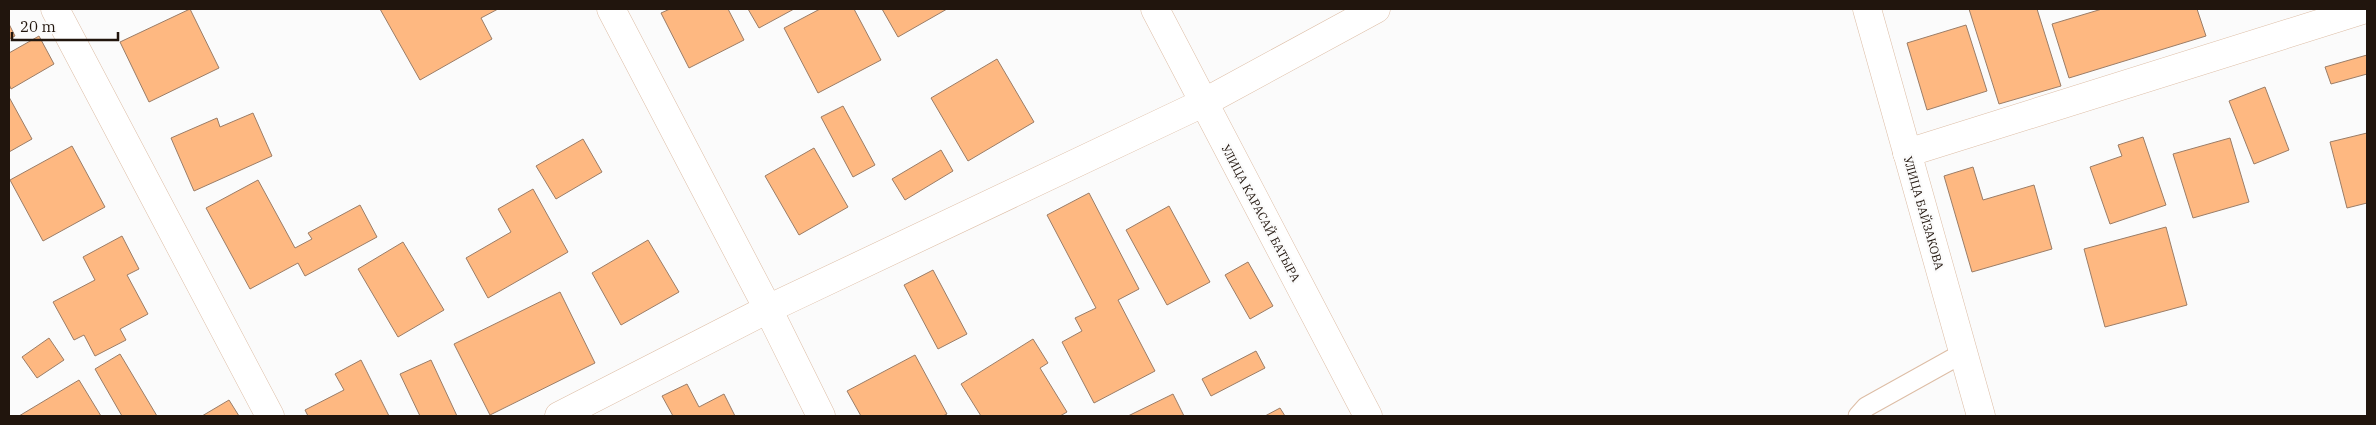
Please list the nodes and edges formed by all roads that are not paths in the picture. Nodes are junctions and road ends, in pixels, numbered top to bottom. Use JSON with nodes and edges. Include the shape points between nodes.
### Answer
{"nodes":[{"id":1,"x":54,"y":9,"type":"edge"},
{"id":2,"x":611,"y":9,"type":"edge"},
{"id":3,"x":1155,"y":9,"type":"edge"},
{"id":4,"x":1376,"y":9,"type":"edge"},
{"id":5,"x":1867,"y":9,"type":"edge"},
{"id":6,"x":2366,"y":9,"type":"edge"},
{"id":7,"x":1203,"y":103,"type":"junction"},
{"id":8,"x":1907,"y":153,"type":"junction"},
{"id":9,"x":768,"y":309,"type":"junction"},
{"id":10,"x":1963,"y":353,"type":"junction"},
{"id":11,"x":270,"y":416,"type":"edge"},
{"id":12,"x":559,"y":416,"type":"edge"},
{"id":13,"x":821,"y":416,"type":"edge"},
{"id":14,"x":1368,"y":416,"type":"edge"},
{"id":15,"x":1858,"y":416,"type":"edge"},
{"id":16,"x":1981,"y":416,"type":"edge"}],
"edges":[{"from":1,"to":11,"type":"street"},
{"from":2,"to":9,"type":"street"},
{"from":3,"to":7,"type":"street","name":"УЛИЦА КАРАСАЙ БАТЫРА"},
{"from":4,"to":7,"type":"street"},
{"from":5,"to":8,"type":"street","name":"УЛИЦА БАЙЗАКОВА"},
{"from":6,"to":8,"type":"street"},
{"from":7,"to":9,"type":"street"},
{"from":7,"to":14,"type":"street","name":"УЛИЦА КАРАСАЙ БАТЫРА"},
{"from":8,"to":10,"type":"street","name":"УЛИЦА БАЙЗАКОВА"},
{"from":9,"to":12,"type":"street"},
{"from":9,"to":13,"type":"street"},
{"from":10,"to":15,"type":"lane","via":[[1866,407]]},
{"from":10,"to":16,"type":"street","name":"УЛИЦА БАЙЗАКОВА"}]}
